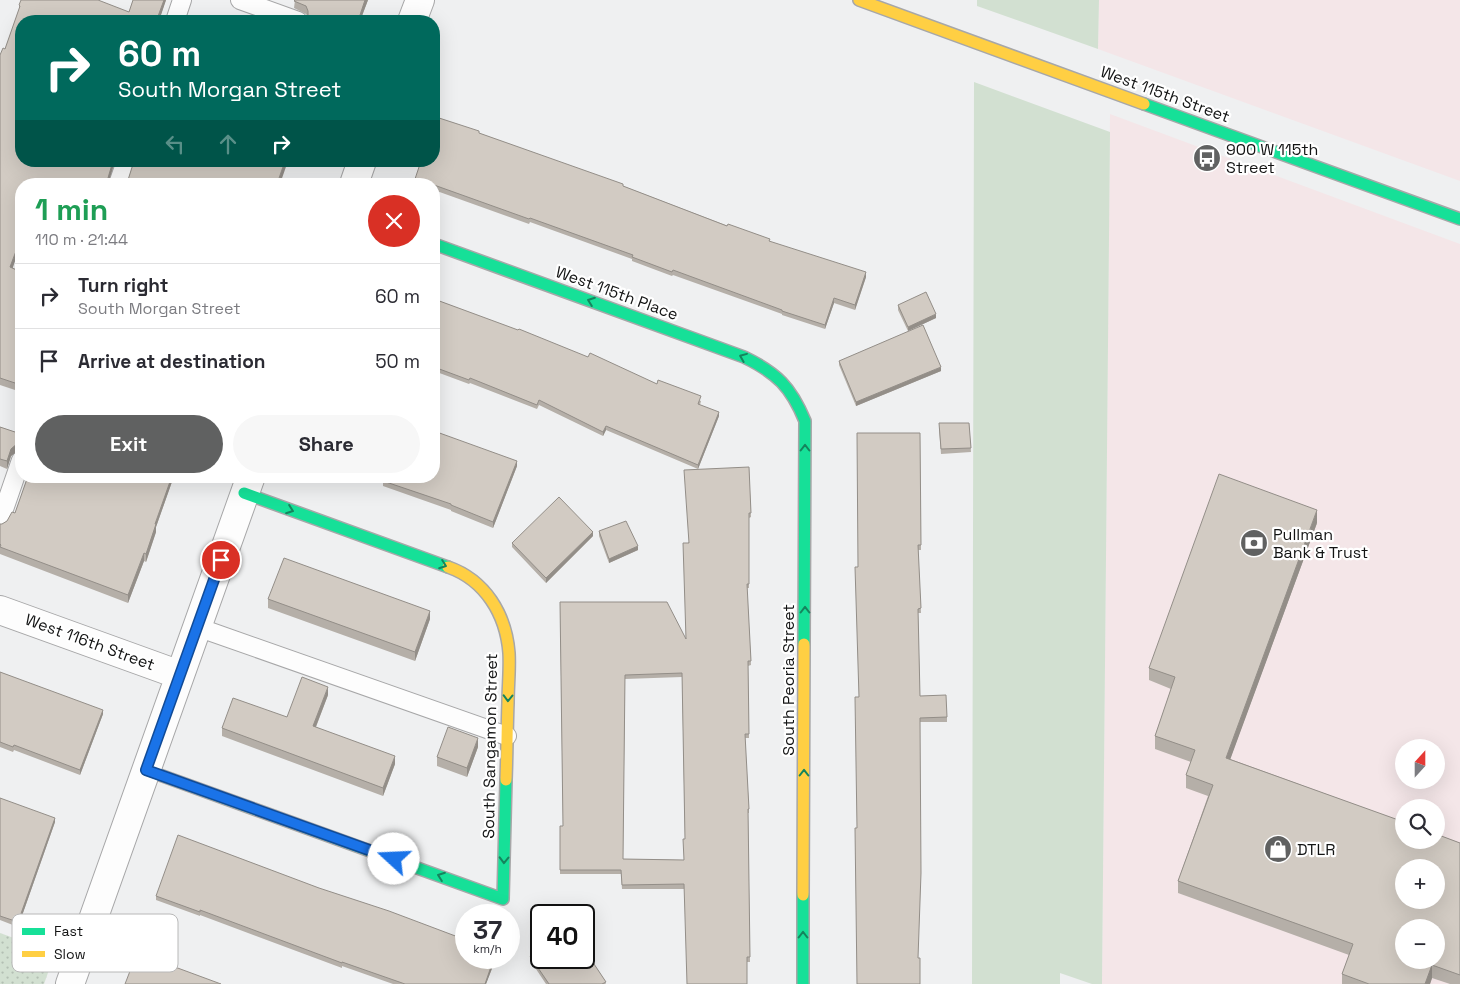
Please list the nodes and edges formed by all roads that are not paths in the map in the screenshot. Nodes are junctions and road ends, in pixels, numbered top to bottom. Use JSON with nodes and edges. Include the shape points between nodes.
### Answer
{"nodes":[{"id":1,"x":182,"y":0,"type":"edge"},
{"id":2,"x":240,"y":0,"type":"edge"},
{"id":3,"x":420,"y":0,"type":"edge"},
{"id":4,"x":860,"y":0,"type":"edge"},
{"id":5,"x":177,"y":15,"type":"edge"},
{"id":6,"x":281,"y":15,"type":"edge"},
{"id":7,"x":414,"y":15,"type":"edge"},
{"id":8,"x":1460,"y":219,"type":"edge"},
{"id":9,"x":440,"y":246,"type":"edge"},
{"id":10,"x":785,"y":382,"type":"joint"},
{"id":11,"x":15,"y":477,"type":"edge"},
{"id":12,"x":247,"y":485,"type":"edge"},
{"id":13,"x":0,"y":521,"type":"edge"},
{"id":14,"x":0,"y":610,"type":"edge"},
{"id":15,"x":197,"y":627,"type":"junction"},
{"id":16,"x":180,"y":675,"type":"junction"},
{"id":17,"x":507,"y":736,"type":"junction"},
{"id":18,"x":146,"y":770,"type":"junction"},
{"id":19,"x":95,"y":914,"type":"edge"},
{"id":20,"x":74,"y":972,"type":"edge"},
{"id":21,"x":70,"y":984,"type":"edge"},
{"id":22,"x":803,"y":984,"type":"edge"}],
"edges":[{"from":1,"to":5,"type":"lane"},
{"from":2,"to":6,"type":"lane"},
{"from":3,"to":7,"type":"street"},
{"from":4,"to":8,"type":"street","name":"West 115th Street"},
{"from":10,"to":9,"type":"street","name":"West 115th Place","one_way":true,"via":[[744,357]]},
{"from":22,"to":10,"type":"street","name":"South Peoria Street","one_way":true,"via":[[805,422],[798,400]]},
{"from":11,"to":13,"type":"lane"},
{"from":12,"to":15,"type":"street"},
{"from":12,"to":17,"type":"street","name":"South Sangamon Street","one_way":true,"via":[[460,571],[480,585],[496,605],[509,652]]},
{"from":14,"to":16,"type":"street","name":"West 116th Street"},
{"from":15,"to":16,"type":"street"},
{"from":15,"to":17,"type":"lane"},
{"from":16,"to":18,"type":"street"},
{"from":17,"to":18,"type":"street","name":"South Sangamon Street","one_way":true,"via":[[503,899]]},
{"from":18,"to":19,"type":"street"},
{"from":20,"to":21,"type":"street"}]}
